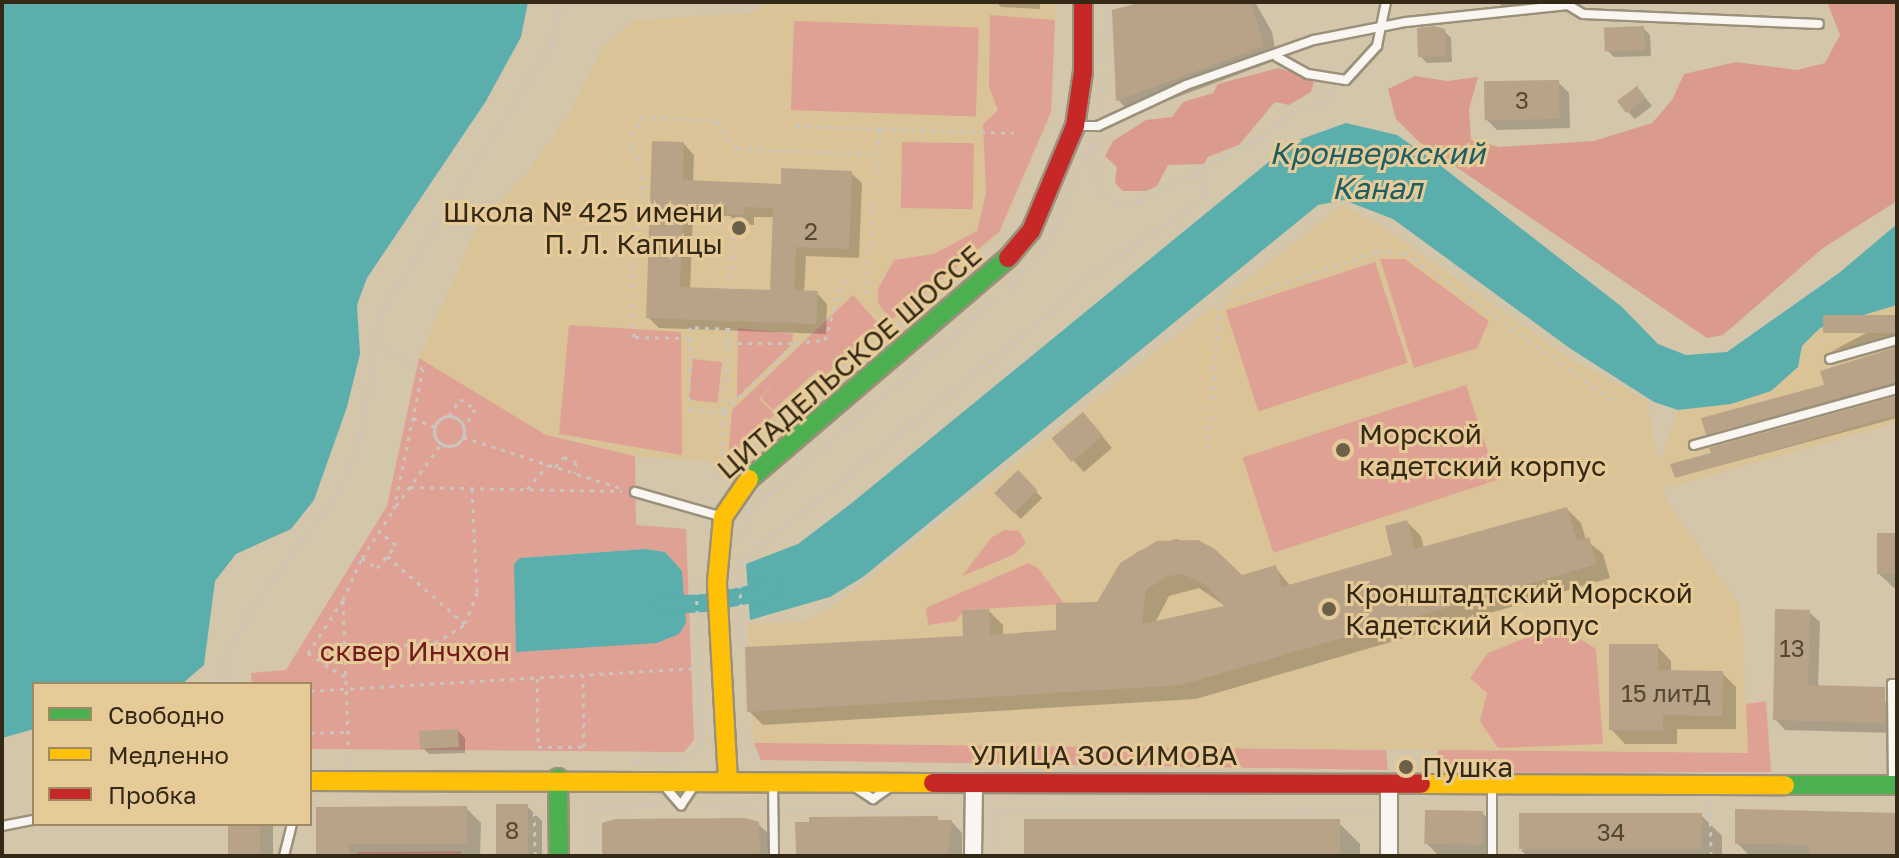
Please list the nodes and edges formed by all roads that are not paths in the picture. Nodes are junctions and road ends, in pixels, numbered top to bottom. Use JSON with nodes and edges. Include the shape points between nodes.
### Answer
{"nodes":[{"id":1,"x":1083,"y":2,"type":"edge"},
{"id":2,"x":1386,"y":2,"type":"edge"},
{"id":3,"x":1567,"y":4,"type":"edge"},
{"id":4,"x":1819,"y":24,"type":"dead end"},
{"id":5,"x":1383,"y":27,"type":"junction"},
{"id":6,"x":1277,"y":57,"type":"junction"},
{"id":7,"x":1075,"y":126,"type":"junction"},
{"id":8,"x":1897,"y":340,"type":"edge"},
{"id":9,"x":1830,"y":359,"type":"dead end"},
{"id":10,"x":1897,"y":389,"type":"edge"},
{"id":11,"x":1694,"y":445,"type":"dead end"},
{"id":12,"x":635,"y":492,"type":"dead end"},
{"id":13,"x":723,"y":517,"type":"junction"},
{"id":14,"x":1897,"y":684,"type":"edge"},
{"id":15,"x":558,"y":778,"type":"junction"},
{"id":16,"x":312,"y":781,"type":"edge"},
{"id":17,"x":728,"y":781,"type":"junction"},
{"id":18,"x":773,"y":782,"type":"junction"},
{"id":19,"x":974,"y":783,"type":"junction"},
{"id":20,"x":1389,"y":784,"type":"junction"},
{"id":21,"x":1492,"y":784,"type":"junction"},
{"id":22,"x":1895,"y":785,"type":"edge"},
{"id":23,"x":32,"y":820,"type":"edge"},
{"id":24,"x":2,"y":826,"type":"edge"},
{"id":25,"x":292,"y":826,"type":"edge"},
{"id":26,"x":284,"y":856,"type":"edge"},
{"id":27,"x":559,"y":856,"type":"edge"},
{"id":28,"x":774,"y":856,"type":"edge"},
{"id":29,"x":973,"y":856,"type":"edge"},
{"id":30,"x":1389,"y":856,"type":"edge"},
{"id":31,"x":1492,"y":856,"type":"edge"}],
"edges":[{"from":1,"to":7,"type":"main road","name":"ЦИТАДЕЛЬСКОЕ ШОССЕ","via":[[1083,72]]},
{"from":2,"to":5,"type":"lane"},
{"from":3,"to":4,"type":"lane","via":[[1583,14]]},
{"from":3,"to":5,"type":"lane"},
{"from":5,"to":6,"type":"lane","via":[[1314,40]]},
{"from":5,"to":6,"type":"lane","via":[[1377,46],[1359,69],[1337,80],[1308,74]]},
{"from":6,"to":7,"type":"lane","via":[[1186,85],[1098,126]]},
{"from":7,"to":13,"type":"main road","name":"ЦИТАДЕЛЬСКОЕ ШОССЕ","via":[[1042,212],[1011,256],[744,483]]},
{"from":8,"to":9,"type":"lane"},
{"from":10,"to":11,"type":"lane"},
{"from":12,"to":13,"type":"lane"},
{"from":13,"to":17,"type":"main road","name":"ЦИТАДЕЛЬСКОЕ ШОССЕ","via":[[717,582]]},
{"from":14,"to":22,"type":"lane","via":[[1892,684]]},
{"from":15,"to":16,"type":"main road","name":"УЛИЦА ЗОСИМОВА"},
{"from":15,"to":17,"type":"main road","name":"УЛИЦА ЗОСИМОВА"},
{"from":15,"to":27,"type":"main road"},
{"from":17,"to":18,"type":"main road","name":"УЛИЦА ЗОСИМОВА"},
{"from":18,"to":19,"type":"main road","name":"УЛИЦА ЗОСИМОВА"},
{"from":18,"to":28,"type":"lane"},
{"from":19,"to":20,"type":"main road","name":"УЛИЦА ЗОСИМОВА"},
{"from":19,"to":29,"type":"street"},
{"from":20,"to":21,"type":"main road","name":"УЛИЦА ЗОСИМОВА"},
{"from":20,"to":30,"type":"street"},
{"from":21,"to":22,"type":"main road","name":"УЛИЦА ЗОСИМОВА"},
{"from":21,"to":31,"type":"lane"},
{"from":23,"to":24,"type":"lane"},
{"from":25,"to":26,"type":"lane"}]}
